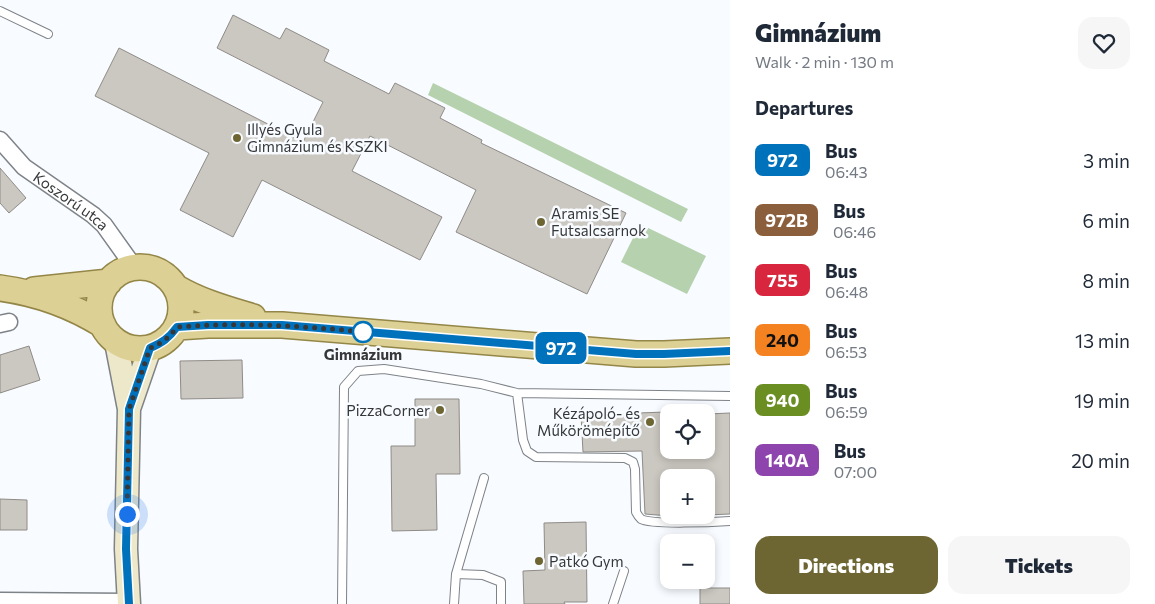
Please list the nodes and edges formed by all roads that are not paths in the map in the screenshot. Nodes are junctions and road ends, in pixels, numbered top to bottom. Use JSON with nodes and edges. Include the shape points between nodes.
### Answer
{"nodes":[{"id":1,"x":0,"y":11,"type":"edge"},
{"id":2,"x":48,"y":34,"type":"dead end"},
{"id":3,"x":0,"y":140,"type":"edge"},
{"id":4,"x":134,"y":267,"type":"junction"},
{"id":5,"x":108,"y":282,"type":"junction"},
{"id":6,"x":177,"y":288,"type":"junction"},
{"id":7,"x":12,"y":289,"type":"edge"},
{"id":8,"x":282,"y":325,"type":"junction"},
{"id":9,"x":177,"y":327,"type":"junction"},
{"id":10,"x":109,"y":334,"type":"junction"},
{"id":11,"x":150,"y":348,"type":"junction"},
{"id":12,"x":730,"y":351,"type":"edge"},
{"id":13,"x":517,"y":393,"type":"junction"},
{"id":14,"x":730,"y":396,"type":"edge"},
{"id":15,"x":129,"y":409,"type":"junction"},
{"id":16,"x":484,"y":478,"type":"dead end"},
{"id":17,"x":730,"y":521,"type":"edge"},
{"id":18,"x":624,"y":571,"type":"dead end"},
{"id":19,"x":456,"y":574,"type":"junction"},
{"id":20,"x":0,"y":601,"type":"edge"},
{"id":21,"x":128,"y":603,"type":"edge"},
{"id":22,"x":342,"y":604,"type":"edge"},
{"id":23,"x":454,"y":604,"type":"edge"},
{"id":24,"x":501,"y":604,"type":"edge"},
{"id":25,"x":613,"y":604,"type":"edge"}],
"edges":[{"from":1,"to":2,"type":"lane"},
{"from":3,"to":4,"type":"street","name":"Koszorú utca","via":[[24,167],[104,224]]},
{"from":4,"to":5,"type":"main road","via":[[115,275]]},
{"from":4,"to":6,"type":"main road","via":[[158,271]]},
{"from":5,"to":7,"type":"main road"},
{"from":5,"to":10,"type":"main road","via":[[101,295],[99,311]]},
{"from":6,"to":8,"type":"main road","via":[[210,304]]},
{"from":6,"to":9,"type":"main road","via":[[181,315]]},
{"from":7,"to":10,"type":"main road","via":[[66,305],[85,314]]},
{"from":8,"to":9,"type":"main road"},
{"from":8,"to":12,"type":"main road","via":[[636,354]]},
{"from":9,"to":11,"type":"main road","via":[[161,344]]},
{"from":10,"to":11,"type":"main road","via":[[131,348]]},
{"from":10,"to":15,"type":"street"},
{"from":11,"to":15,"type":"street"},
{"from":13,"to":14,"type":"lane"},
{"from":13,"to":17,"type":"lane","via":[[522,440],[536,457],[625,458],[633,462],[636,469],[636,512],[640,518],[648,521]]},
{"from":13,"to":22,"type":"lane","via":[[481,384],[384,370],[358,372],[344,387]]},
{"from":15,"to":21,"type":"street"},
{"from":16,"to":19,"type":"lane"},
{"from":18,"to":25,"type":"lane"},
{"from":19,"to":23,"type":"lane"},
{"from":19,"to":24,"type":"lane","via":[[483,575],[501,582]]},
{"from":20,"to":21,"type":"street"}]}
